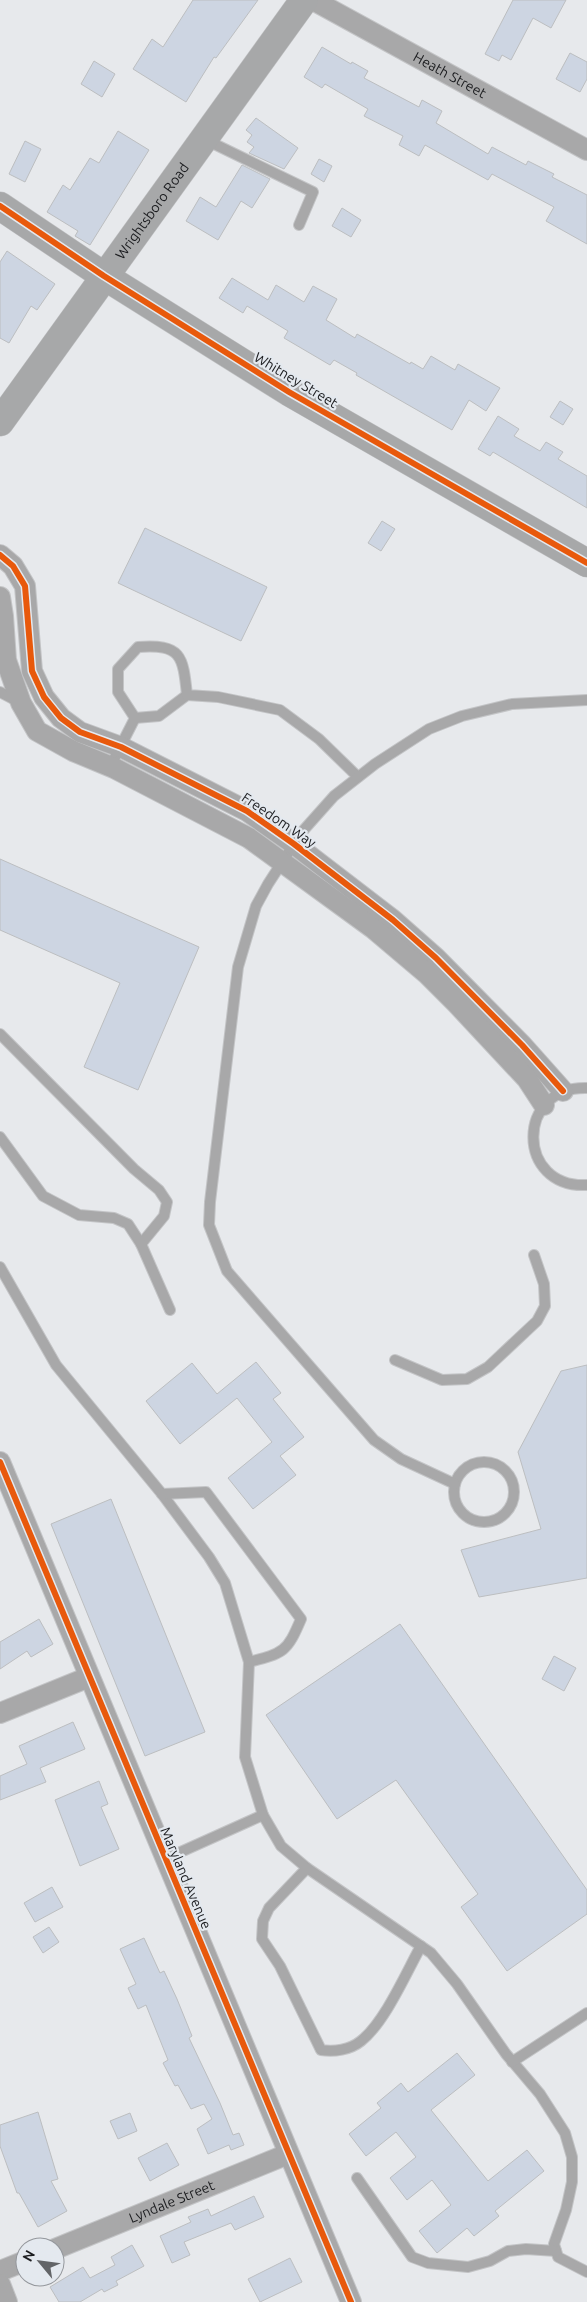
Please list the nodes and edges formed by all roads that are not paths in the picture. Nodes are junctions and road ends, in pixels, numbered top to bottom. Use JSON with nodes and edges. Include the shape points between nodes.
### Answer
{"nodes":[{"id":1,"x":304,"y":0,"type":"edge"},
{"id":2,"x":313,"y":0,"type":"edge"},
{"id":3,"x":203,"y":139,"type":"junction"},
{"id":4,"x":587,"y":150,"type":"edge"},
{"id":5,"x":0,"y":206,"type":"edge"},
{"id":6,"x":299,"y":225,"type":"dead end"},
{"id":7,"x":104,"y":276,"type":"junction"},
{"id":8,"x":0,"y":422,"type":"edge"},
{"id":9,"x":0,"y":555,"type":"edge"},
{"id":10,"x":587,"y":562,"type":"edge"},
{"id":11,"x":0,"y":597,"type":"edge"},
{"id":12,"x":0,"y":692,"type":"edge"},
{"id":13,"x":187,"y":695,"type":"junction"},
{"id":14,"x":587,"y":700,"type":"edge"},
{"id":15,"x":21,"y":703,"type":"junction"},
{"id":16,"x":135,"y":718,"type":"junction"},
{"id":17,"x":121,"y":747,"type":"junction"},
{"id":18,"x":110,"y":767,"type":"junction"},
{"id":19,"x":358,"y":777,"type":"junction"},
{"id":20,"x":294,"y":844,"type":"junction"},
{"id":21,"x":282,"y":862,"type":"junction"},
{"id":22,"x":0,"y":1034,"type":"edge"},
{"id":23,"x":587,"y":1088,"type":"edge"},
{"id":24,"x":563,"y":1091,"type":"junction"},
{"id":25,"x":544,"y":1105,"type":"junction"},
{"id":26,"x":0,"y":1137,"type":"edge"},
{"id":27,"x":587,"y":1185,"type":"edge"},
{"id":28,"x":141,"y":1244,"type":"junction"},
{"id":29,"x":534,"y":1255,"type":"dead end"},
{"id":30,"x":0,"y":1267,"type":"edge"},
{"id":31,"x":170,"y":1310,"type":"dead end"},
{"id":32,"x":395,"y":1360,"type":"dead end"},
{"id":33,"x":2,"y":1471,"type":"edge"},
{"id":34,"x":456,"y":1484,"type":"junction"},
{"id":35,"x":162,"y":1494,"type":"junction"},
{"id":36,"x":249,"y":1662,"type":"junction"},
{"id":37,"x":89,"y":1677,"type":"junction"},
{"id":38,"x":0,"y":1713,"type":"edge"},
{"id":39,"x":263,"y":1815,"type":"junction"},
{"id":40,"x":165,"y":1859,"type":"junction"},
{"id":41,"x":307,"y":1868,"type":"junction"},
{"id":42,"x":421,"y":1946,"type":"junction"},
{"id":43,"x":587,"y":2013,"type":"edge"},
{"id":44,"x":512,"y":2062,"type":"junction"},
{"id":45,"x":288,"y":2154,"type":"junction"},
{"id":46,"x":357,"y":2178,"type":"dead end"},
{"id":47,"x":65,"y":2244,"type":"edge"},
{"id":48,"x":556,"y":2251,"type":"junction"},
{"id":49,"x":15,"y":2265,"type":"edge"},
{"id":50,"x":0,"y":2271,"type":"edge"},
{"id":51,"x":587,"y":2272,"type":"edge"},
{"id":52,"x":0,"y":2284,"type":"edge"},
{"id":53,"x":8,"y":2302,"type":"edge"},
{"id":54,"x":351,"y":2302,"type":"edge"}],
"edges":[{"from":1,"to":3,"type":"street","name":"Wrightsboro Road"},
{"from":2,"to":4,"type":"street","name":"Heath Street"},
{"from":3,"to":6,"type":"lane","via":[[312,192]]},
{"from":3,"to":7,"type":"street","name":"Wrightsboro Road"},
{"from":5,"to":7,"type":"street","name":"Whitney Street"},
{"from":7,"to":8,"type":"street","name":"Wrightsboro Road"},
{"from":7,"to":10,"type":"street","name":"Whitney Street","via":[[289,392]]},
{"from":9,"to":17,"type":"street","name":"Freedom Way","via":[[13,566],[25,586],[32,671],[44,697],[61,718],[80,732]]},
{"from":11,"to":15,"type":"street","via":[[6,660]]},
{"from":12,"to":15,"type":"lane"},
{"from":13,"to":16,"type":"lane","via":[[160,716]]},
{"from":13,"to":16,"type":"lane","via":[[184,667],[175,652],[161,646],[138,648],[118,670],[118,692]]},
{"from":13,"to":19,"type":"lane","via":[[218,697],[280,710],[319,739]]},
{"from":14,"to":19,"type":"lane","via":[[512,704],[462,716],[429,729]]},
{"from":15,"to":18,"type":"street","via":[[38,731]]},
{"from":16,"to":17,"type":"lane"},
{"from":17,"to":18,"type":"lane"},
{"from":17,"to":20,"type":"street","name":"Freedom Way","via":[[247,811]]},
{"from":18,"to":21,"type":"street","via":[[249,838]]},
{"from":19,"to":20,"type":"lane","via":[[334,796]]},
{"from":20,"to":21,"type":"lane"},
{"from":20,"to":24,"type":"street","name":"Freedom Way","via":[[394,920],[436,958]]},
{"from":21,"to":25,"type":"street","via":[[374,929],[426,973],[527,1078]]},
{"from":21,"to":34,"type":"lane","via":[[256,906],[238,966],[209,1225],[227,1271],[374,1440],[401,1458]]},
{"from":22,"to":28,"type":"lane","via":[[127,1163],[159,1190],[167,1202],[164,1216]]},
{"from":23,"to":24,"type":"lane"},
{"from":24,"to":25,"type":"lane"},
{"from":25,"to":27,"type":"lane","via":[[533,1128],[538,1159],[546,1171],[564,1183]]},
{"from":26,"to":28,"type":"lane","via":[[43,1196],[79,1215],[114,1218],[128,1224]]},
{"from":28,"to":31,"type":"lane"},
{"from":29,"to":32,"type":"lane","via":[[544,1284],[545,1306],[537,1321],[488,1367],[468,1379],[442,1380]]},
{"from":30,"to":35,"type":"lane","via":[[56,1365]]},
{"from":33,"to":37,"type":"street","name":"Maryland Avenue"},
{"from":34,"to":34,"type":"lane","via":[[456,1503],[465,1515],[476,1521],[496,1520],[512,1503],[512,1481],[501,1467],[490,1462],[471,1465],[458,1477]]},
{"from":35,"to":36,"type":"lane","via":[[210,1557],[225,1583]]},
{"from":35,"to":36,"type":"lane","via":[[206,1492],[302,1619],[292,1641],[278,1654]]},
{"from":36,"to":39,"type":"lane","via":[[245,1757]]},
{"from":37,"to":38,"type":"street"},
{"from":37,"to":40,"type":"street","name":"Maryland Avenue"},
{"from":39,"to":40,"type":"lane"},
{"from":39,"to":41,"type":"lane","via":[[281,1846]]},
{"from":40,"to":45,"type":"street","name":"Maryland Avenue"},
{"from":41,"to":42,"type":"lane"},
{"from":41,"to":42,"type":"lane","via":[[269,1908],[263,1921],[262,1939],[280,1966],[321,2050],[335,2052],[360,2042],[377,2024]]},
{"from":42,"to":44,"type":"lane","via":[[457,1984]]},
{"from":43,"to":44,"type":"lane"},
{"from":44,"to":48,"type":"lane","via":[[540,2094],[565,2133],[572,2157],[572,2182],[554,2244]]},
{"from":45,"to":47,"type":"street","name":"Lyndale Street"},
{"from":45,"to":54,"type":"street","name":"Maryland Avenue"},
{"from":46,"to":48,"type":"lane","via":[[412,2257],[428,2263],[468,2267],[490,2261],[508,2251]]},
{"from":48,"to":51,"type":"lane","via":[[558,2257]]},
{"from":49,"to":50,"type":"street"},
{"from":52,"to":53,"type":"street"}]}
